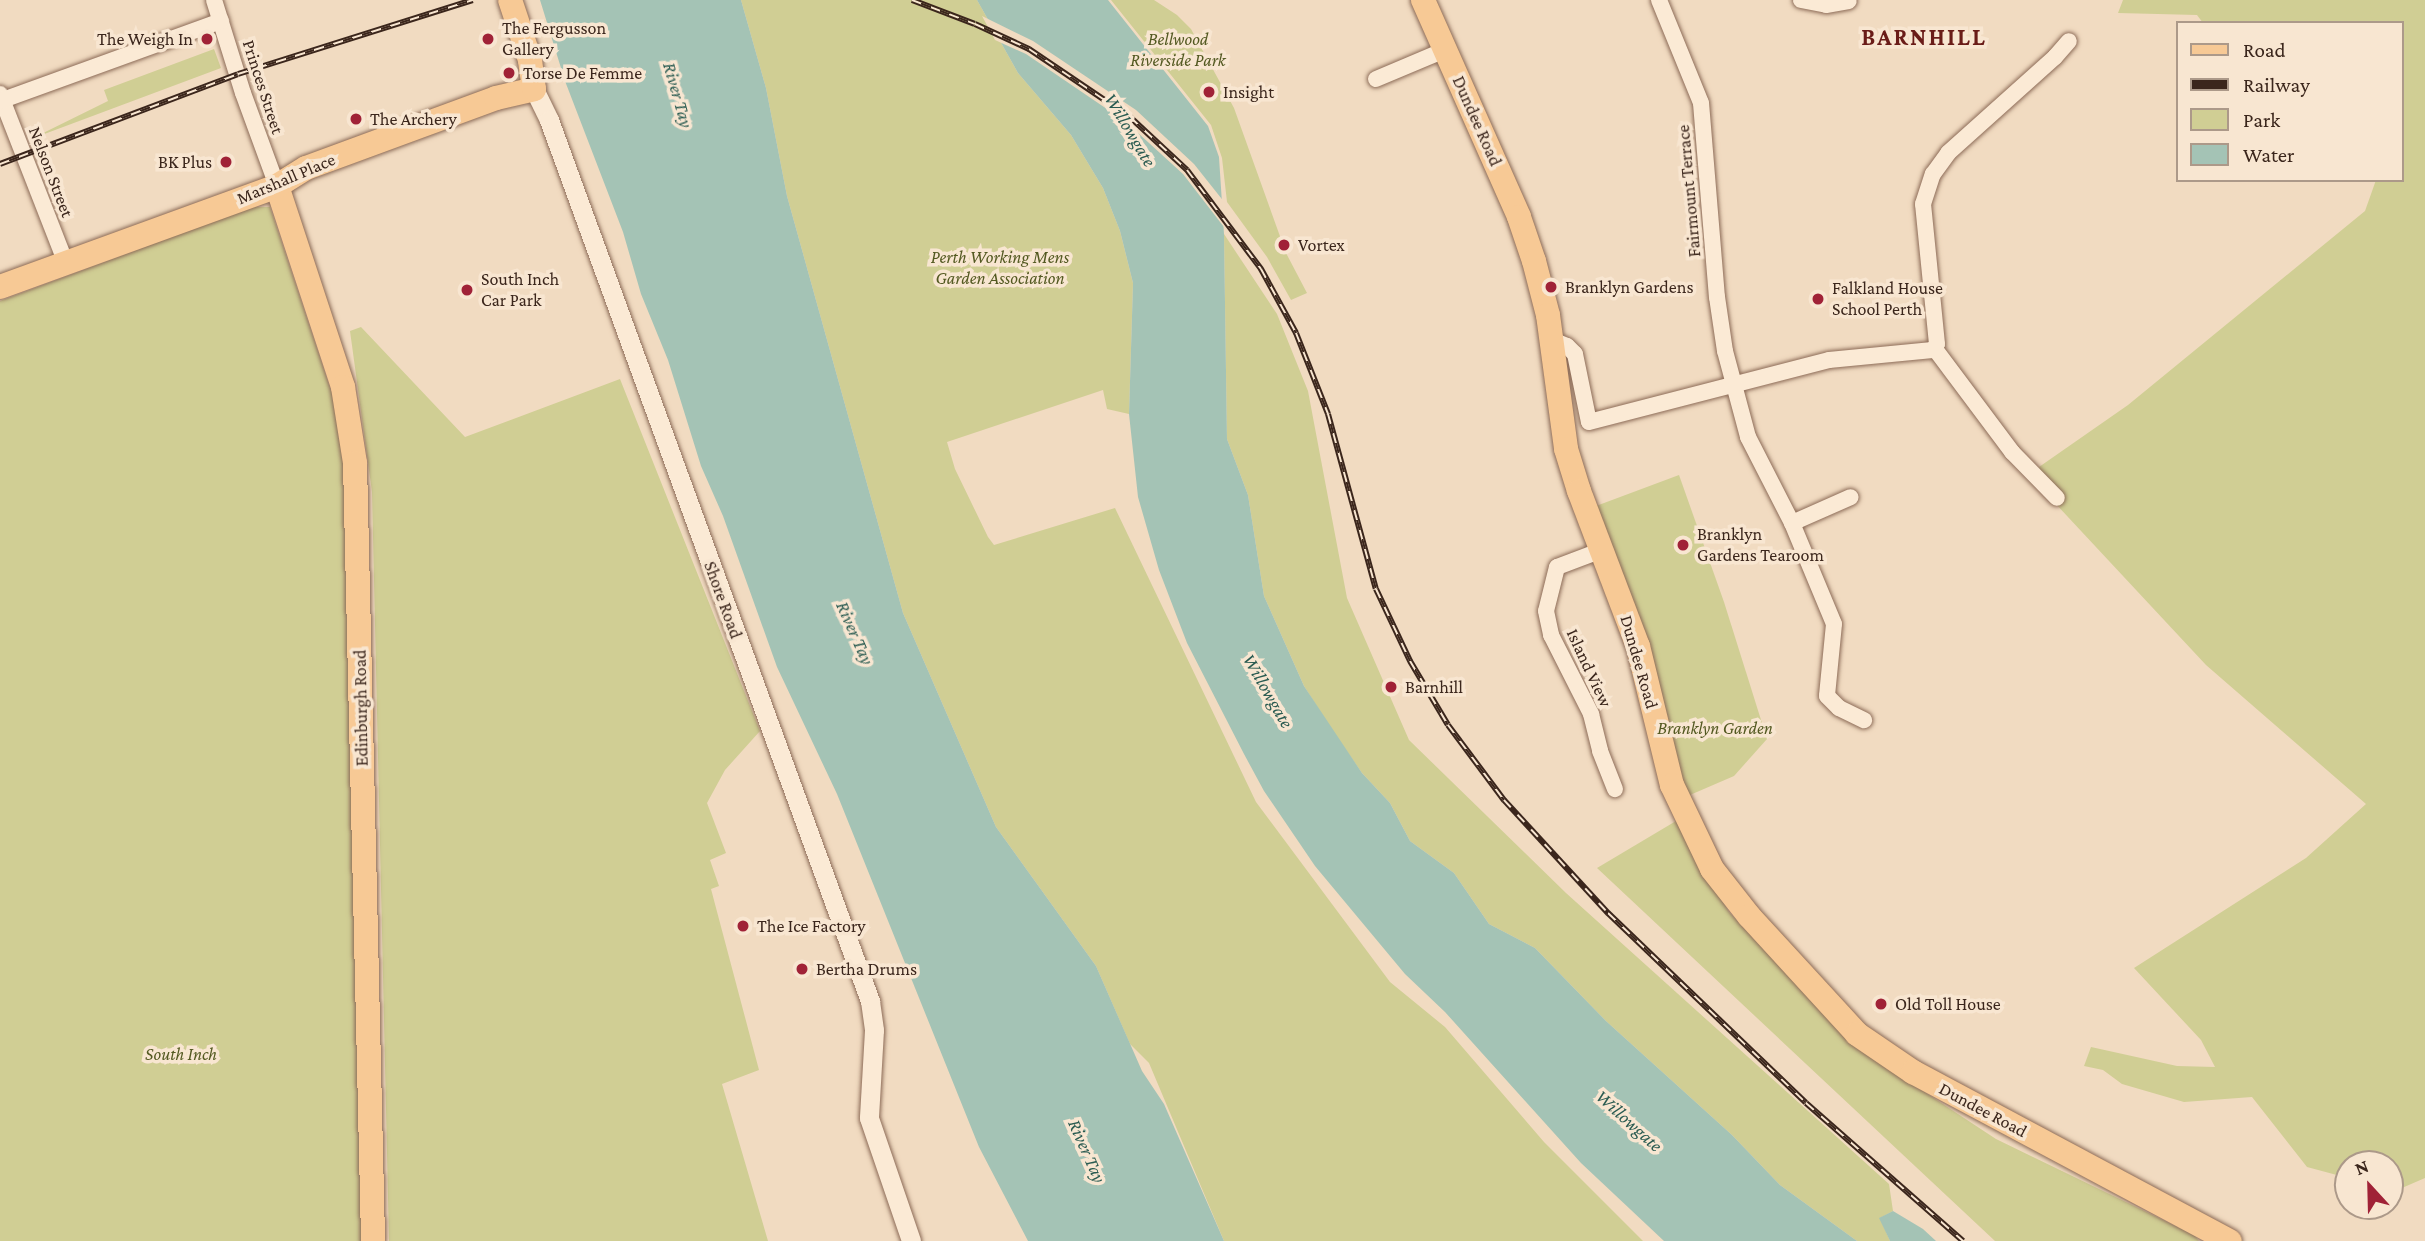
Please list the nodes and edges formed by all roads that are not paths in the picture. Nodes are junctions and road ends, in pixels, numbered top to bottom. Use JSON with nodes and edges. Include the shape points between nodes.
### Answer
{"nodes":[{"id":1,"x":214,"y":0,"type":"edge"},
{"id":2,"x":510,"y":0,"type":"edge"},
{"id":3,"x":1423,"y":0,"type":"edge"},
{"id":4,"x":1659,"y":0,"type":"edge"},
{"id":5,"x":1801,"y":0,"type":"edge"},
{"id":6,"x":1849,"y":1,"type":"edge"},
{"id":7,"x":221,"y":21,"type":"junction"},
{"id":8,"x":2069,"y":41,"type":"dead end"},
{"id":9,"x":1445,"y":50,"type":"junction"},
{"id":10,"x":1376,"y":79,"type":"dead end"},
{"id":11,"x":534,"y":89,"type":"junction"},
{"id":12,"x":1,"y":99,"type":"edge"},
{"id":13,"x":277,"y":186,"type":"junction"},
{"id":14,"x":66,"y":263,"type":"junction"},
{"id":15,"x":0,"y":287,"type":"edge"},
{"id":16,"x":1552,"y":340,"type":"junction"},
{"id":17,"x":1935,"y":349,"type":"junction"},
{"id":18,"x":1735,"y":386,"type":"junction"},
{"id":19,"x":1851,"y":497,"type":"dead end"},
{"id":20,"x":2057,"y":498,"type":"dead end"},
{"id":21,"x":1792,"y":523,"type":"junction"},
{"id":22,"x":1602,"y":550,"type":"junction"},
{"id":23,"x":1864,"y":720,"type":"dead end"},
{"id":24,"x":1615,"y":789,"type":"dead end"},
{"id":25,"x":373,"y":1241,"type":"edge"},
{"id":26,"x":911,"y":1241,"type":"edge"},
{"id":27,"x":2230,"y":1241,"type":"edge"}],
"edges":[{"from":1,"to":7,"type":"street","name":"Princes Street"},
{"from":2,"to":11,"type":"main road","via":[[530,60]]},
{"from":3,"to":9,"type":"main road","name":"Dundee Road"},
{"from":4,"to":18,"type":"street","name":"Fairmount Terrace","via":[[1701,103],[1717,297]]},
{"from":5,"to":6,"type":"street","via":[[1826,5]]},
{"from":7,"to":12,"type":"street"},
{"from":7,"to":13,"type":"street","name":"Princes Street"},
{"from":8,"to":17,"type":"street","via":[[1948,153],[1933,174],[1923,204]]},
{"from":9,"to":10,"type":"street"},
{"from":9,"to":16,"type":"main road","name":"Dundee Road","via":[[1519,218],[1541,282]]},
{"from":11,"to":13,"type":"main road","name":"Marshall Place","via":[[496,98],[306,168]]},
{"from":11,"to":26,"type":"street","name":"Shore Road","via":[[870,1001],[874,1030],[869,1118]]},
{"from":12,"to":14,"type":"street","name":"Nelson Street"},
{"from":13,"to":14,"type":"main road","name":"Marshall Place"},
{"from":13,"to":25,"type":"main road","name":"Edinburgh Road","via":[[343,387],[355,463]]},
{"from":14,"to":15,"type":"main road","name":"Marshall Place"},
{"from":16,"to":18,"type":"street","via":[[1575,354],[1589,422]]},
{"from":16,"to":22,"type":"main road","name":"Dundee Road","via":[[1566,449]]},
{"from":17,"to":18,"type":"street","via":[[1829,360]]},
{"from":17,"to":20,"type":"street","via":[[2012,452]]},
{"from":18,"to":21,"type":"street","name":"Fairmount Terrace","via":[[1748,437]]},
{"from":19,"to":21,"type":"street"},
{"from":21,"to":23,"type":"street","name":"Fairmount Terrace","via":[[1834,624],[1827,696],[1839,708]]},
{"from":22,"to":24,"type":"street","name":"Island View","via":[[1557,567],[1546,611],[1551,635],[1591,714]]},
{"from":22,"to":27,"type":"main road","name":"Dundee Road","via":[[1638,646],[1672,785],[1712,869],[1749,916],[1857,1034],[1913,1072]]}]}
